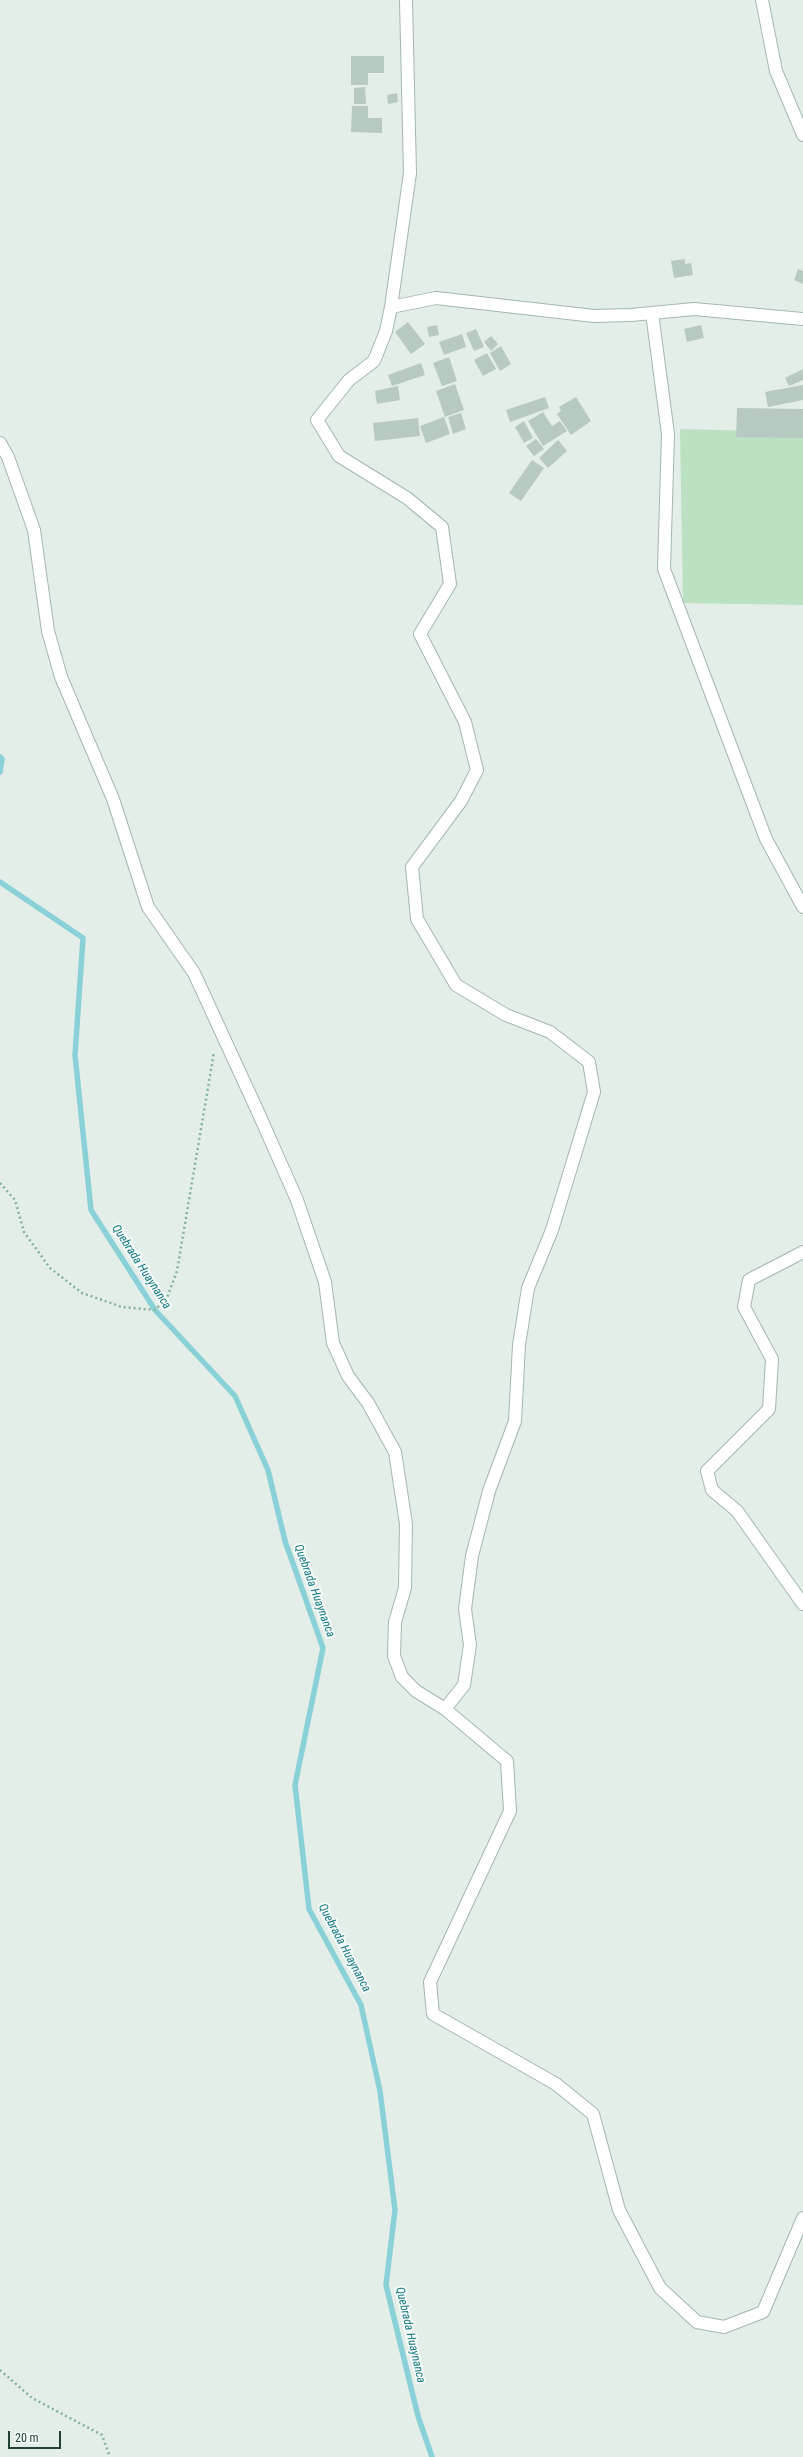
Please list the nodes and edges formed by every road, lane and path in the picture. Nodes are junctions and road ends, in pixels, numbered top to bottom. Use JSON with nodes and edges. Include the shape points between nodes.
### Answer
{"nodes":[{"id":1,"x":406,"y":0,"type":"edge"},
{"id":2,"x":762,"y":0,"type":"edge"},
{"id":3,"x":803,"y":135,"type":"edge"},
{"id":4,"x":391,"y":307,"type":"junction"},
{"id":5,"x":652,"y":313,"type":"junction"},
{"id":6,"x":803,"y":319,"type":"edge"},
{"id":7,"x":0,"y":443,"type":"edge"},
{"id":8,"x":803,"y":907,"type":"edge"},
{"id":9,"x":218,"y":1026,"type":"junction"},
{"id":10,"x":0,"y":1183,"type":"edge"},
{"id":11,"x":803,"y":1252,"type":"edge"},
{"id":12,"x":803,"y":1604,"type":"edge"},
{"id":13,"x":445,"y":1709,"type":"junction"},
{"id":14,"x":803,"y":2218,"type":"edge"},
{"id":15,"x":0,"y":2370,"type":"edge"},
{"id":16,"x":110,"y":2457,"type":"edge"}],
"edges":[{"from":1,"to":4,"type":"street","via":[[410,173]]},
{"from":2,"to":3,"type":"street","via":[[776,71]]},
{"from":4,"to":5,"type":"street","via":[[436,298],[594,316]]},
{"from":4,"to":13,"type":"street","via":[[386,332],[374,361],[349,380],[316,420],[339,456],[407,498],[442,527],[450,584],[420,634],[465,722],[477,770],[461,801],[412,867],[417,919],[456,985],[506,1014],[550,1032],[589,1062],[594,1092],[552,1230],[528,1288],[519,1345],[515,1421],[489,1491],[472,1556],[465,1609],[470,1645],[464,1685]]},
{"from":5,"to":6,"type":"street","via":[[694,309]]},
{"from":5,"to":8,"type":"street","via":[[668,434],[664,569],[766,839]]},
{"from":7,"to":9,"type":"street","via":[[8,457],[34,530],[48,631],[61,677],[112,799],[148,907],[194,973]]},
{"from":9,"to":10,"type":"path","via":[[177,1271],[167,1298],[155,1310],[122,1307],[82,1293],[50,1268],[24,1232],[15,1200]]},
{"from":9,"to":13,"type":"street","via":[[296,1200],[325,1282],[333,1343],[348,1376],[368,1403],[395,1452],[406,1524],[405,1588],[395,1622],[394,1656],[402,1677],[416,1691]]},
{"from":11,"to":12,"type":"street","via":[[749,1280],[744,1307],[772,1359],[768,1409],[707,1471],[712,1490],[737,1511]]},
{"from":13,"to":14,"type":"street","via":[[507,1761],[510,1811],[430,1982],[433,2014],[556,2084],[593,2114],[619,2210],[660,2288],[697,2322],[724,2327],[763,2312]]},
{"from":15,"to":16,"type":"path","via":[[32,2398],[102,2435]]}]}
